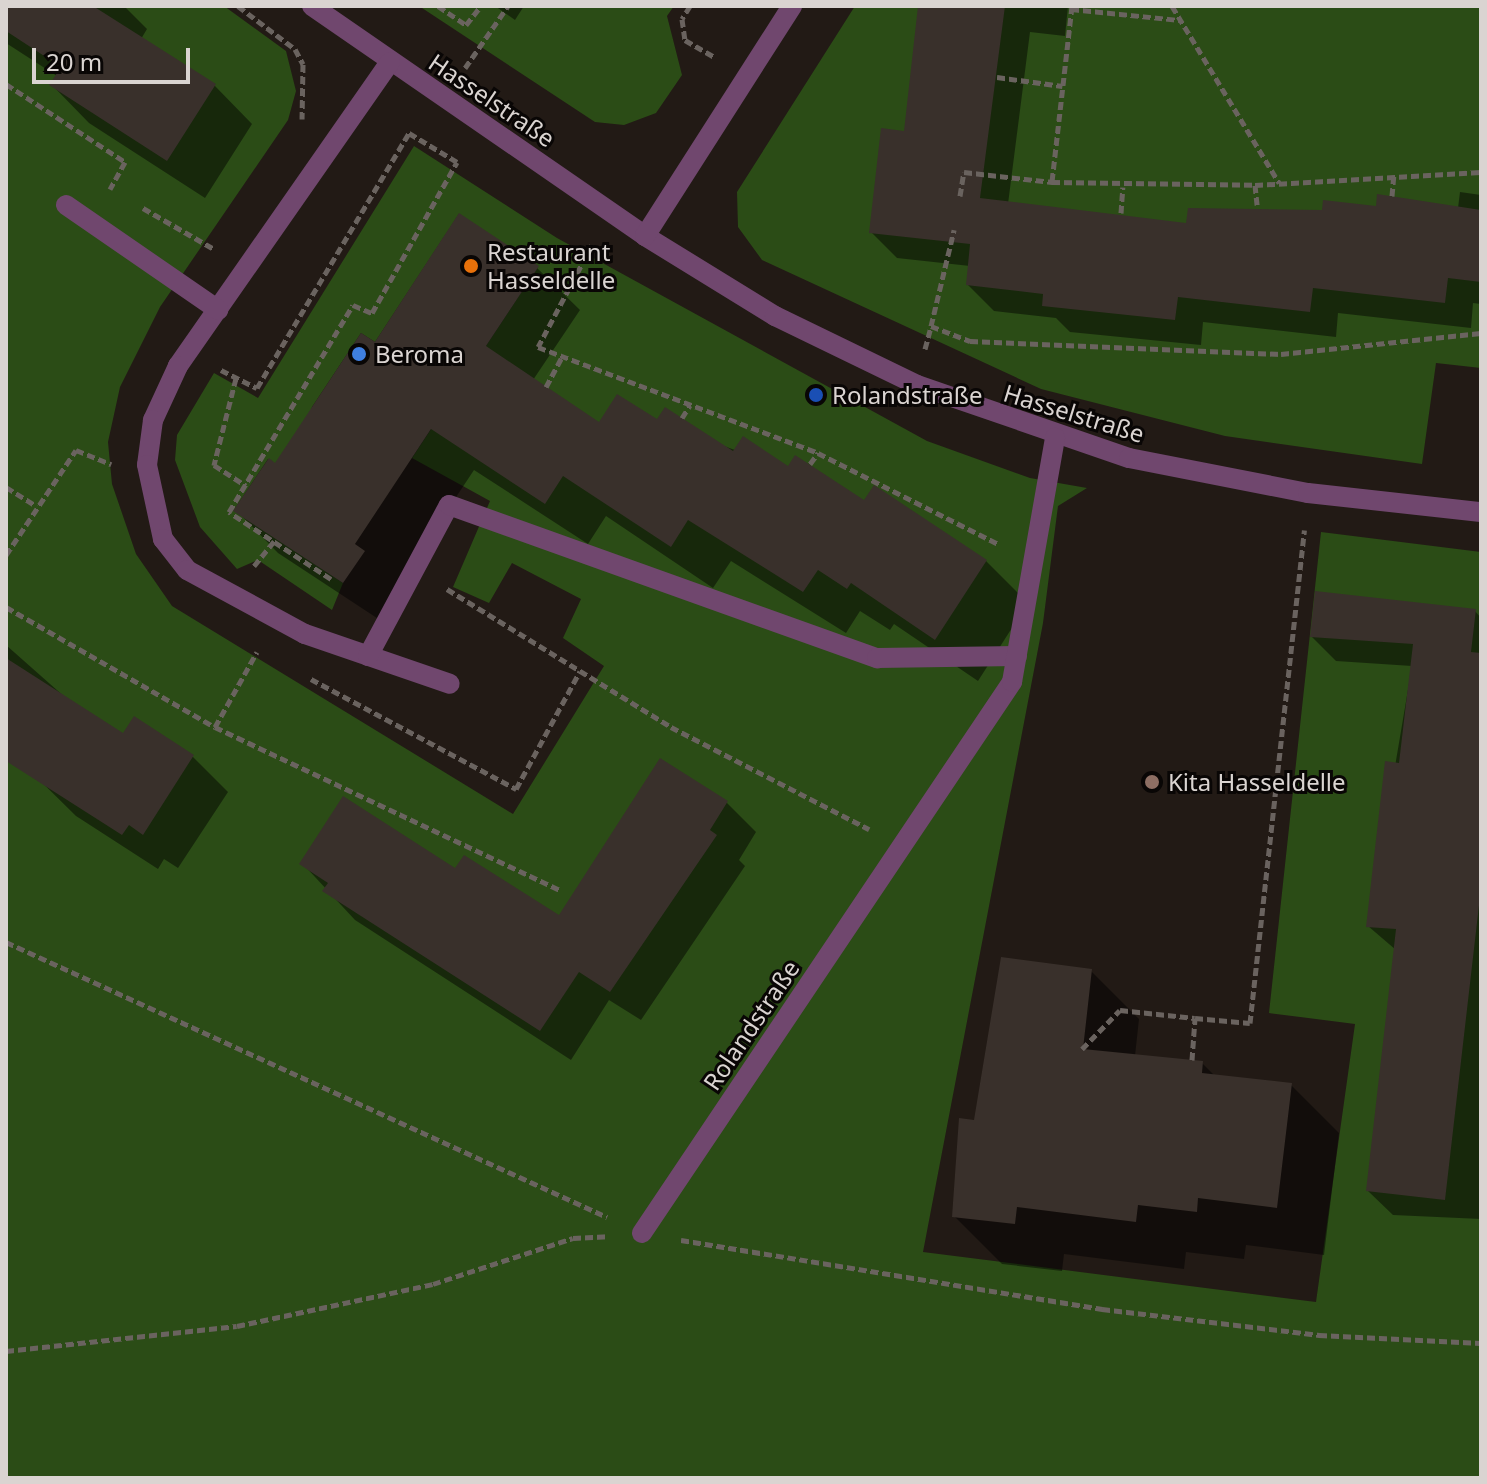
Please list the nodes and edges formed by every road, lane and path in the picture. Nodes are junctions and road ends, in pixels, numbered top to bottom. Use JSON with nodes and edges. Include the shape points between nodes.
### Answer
{"nodes":[{"id":1,"x":238,"y":6,"type":"edge"},
{"id":2,"x":312,"y":6,"type":"edge"},
{"id":3,"x":438,"y":6,"type":"edge"},
{"id":4,"x":481,"y":6,"type":"edge"},
{"id":5,"x":508,"y":6,"type":"edge"},
{"id":6,"x":690,"y":6,"type":"edge"},
{"id":7,"x":792,"y":6,"type":"edge"},
{"id":8,"x":1172,"y":6,"type":"edge"},
{"id":9,"x":1072,"y":8,"type":"edge"},
{"id":10,"x":1180,"y":20,"type":"junction"},
{"id":11,"x":390,"y":62,"type":"junction"},
{"id":12,"x":747,"y":76,"type":"junction"},
{"id":13,"x":997,"y":77,"type":"dead end"},
{"id":14,"x":6,"y":84,"type":"edge"},
{"id":15,"x":1062,"y":86,"type":"junction"},
{"id":16,"x":444,"y":98,"type":"junction"},
{"id":17,"x":481,"y":124,"type":"junction"},
{"id":18,"x":302,"y":128,"type":"dead end"},
{"id":19,"x":457,"y":162,"type":"junction"},
{"id":20,"x":1481,"y":172,"type":"edge"},
{"id":21,"x":1394,"y":175,"type":"junction"},
{"id":22,"x":1052,"y":182,"type":"junction"},
{"id":23,"x":1279,"y":184,"type":"junction"},
{"id":24,"x":1255,"y":185,"type":"junction"},
{"id":25,"x":1123,"y":187,"type":"junction"},
{"id":26,"x":122,"y":196,"type":"dead end"},
{"id":27,"x":960,"y":196,"type":"dead end"},
{"id":28,"x":1392,"y":196,"type":"dead end"},
{"id":29,"x":135,"y":204,"type":"dead end"},
{"id":30,"x":66,"y":205,"type":"dead end"},
{"id":31,"x":1257,"y":205,"type":"dead end"},
{"id":32,"x":610,"y":212,"type":"junction"},
{"id":33,"x":1121,"y":213,"type":"dead end"},
{"id":34,"x":954,"y":230,"type":"dead end"},
{"id":35,"x":645,"y":236,"type":"junction"},
{"id":36,"x":224,"y":238,"type":"dead end"},
{"id":37,"x":216,"y":250,"type":"junction"},
{"id":38,"x":248,"y":269,"type":"junction"},
{"id":39,"x":186,"y":288,"type":"junction"},
{"id":40,"x":218,"y":310,"type":"junction"},
{"id":41,"x":931,"y":326,"type":"junction"},
{"id":42,"x":1481,"y":333,"type":"edge"},
{"id":43,"x":562,"y":357,"type":"junction"},
{"id":44,"x":213,"y":366,"type":"dead end"},
{"id":45,"x":236,"y":378,"type":"junction"},
{"id":46,"x":917,"y":385,"type":"junction"},
{"id":47,"x":546,"y":387,"type":"dead end"},
{"id":48,"x":690,"y":405,"type":"junction"},
{"id":49,"x":682,"y":418,"type":"dead end"},
{"id":50,"x":1055,"y":438,"type":"junction"},
{"id":51,"x":119,"y":453,"type":"dead end"},
{"id":52,"x":818,"y":453,"type":"junction"},
{"id":53,"x":810,"y":464,"type":"dead end"},
{"id":54,"x":246,"y":486,"type":"junction"},
{"id":55,"x":6,"y":487,"type":"edge"},
{"id":56,"x":1308,"y":493,"type":"junction"},
{"id":57,"x":36,"y":506,"type":"junction"},
{"id":58,"x":1481,"y":512,"type":"edge"},
{"id":59,"x":274,"y":541,"type":"junction"},
{"id":60,"x":6,"y":555,"type":"edge"},
{"id":61,"x":258,"y":560,"type":"dead end"},
{"id":62,"x":1036,"y":565,"type":"junction"},
{"id":63,"x":331,"y":579,"type":"dead end"},
{"id":64,"x":443,"y":586,"type":"dead end"},
{"id":65,"x":6,"y":607,"type":"edge"},
{"id":66,"x":274,"y":619,"type":"junction"},
{"id":67,"x":246,"y":642,"type":"dead end"},
{"id":68,"x":258,"y":651,"type":"junction"},
{"id":69,"x":368,"y":656,"type":"junction"},
{"id":70,"x":1017,"y":656,"type":"junction"},
{"id":71,"x":272,"y":658,"type":"dead end"},
{"id":72,"x":580,"y":671,"type":"junction"},
{"id":73,"x":299,"y":672,"type":"dead end"},
{"id":74,"x":450,"y":684,"type":"dead end"},
{"id":75,"x":215,"y":727,"type":"junction"},
{"id":76,"x":902,"y":845,"type":"junction"},
{"id":77,"x":560,"y":890,"type":"dead end"},
{"id":78,"x":6,"y":942,"type":"edge"},
{"id":79,"x":1195,"y":1018,"type":"junction"},
{"id":80,"x":1082,"y":1049,"type":"dead end"},
{"id":81,"x":1192,"y":1060,"type":"dead end"},
{"id":82,"x":642,"y":1233,"type":"junction"},
{"id":83,"x":1481,"y":1343,"type":"edge"},
{"id":84,"x":6,"y":1351,"type":"edge"}],
"edges":[{"from":1,"to":18,"type":"path","via":[[295,49],[303,64]]},
{"from":2,"to":11,"type":"street","name":"Hasselstraße"},
{"from":3,"to":4,"type":"path","via":[[466,25]]},
{"from":5,"to":16,"type":"path"},
{"from":6,"to":12,"type":"path","via":[[682,19],[685,40]]},
{"from":7,"to":12,"type":"street"},
{"from":8,"to":10,"type":"path"},
{"from":9,"to":10,"type":"path"},
{"from":9,"to":15,"type":"path"},
{"from":10,"to":23,"type":"path"},
{"from":11,"to":16,"type":"street","name":"Hasselstraße"},
{"from":11,"to":38,"type":"street"},
{"from":12,"to":35,"type":"street"},
{"from":13,"to":15,"type":"path"},
{"from":14,"to":26,"type":"path","via":[[125,162],[108,188]]},
{"from":15,"to":22,"type":"path"},
{"from":16,"to":17,"type":"street","name":"Hasselstraße"},
{"from":17,"to":19,"type":"path"},
{"from":17,"to":32,"type":"street","name":"Hasselstraße"},
{"from":19,"to":45,"type":"path","via":[[409,133],[257,388]]},
{"from":19,"to":54,"type":"path","via":[[372,313],[353,305]]},
{"from":20,"to":21,"type":"path"},
{"from":21,"to":23,"type":"path"},
{"from":21,"to":28,"type":"path"},
{"from":22,"to":25,"type":"path"},
{"from":22,"to":27,"type":"path","via":[[964,172]]},
{"from":23,"to":24,"type":"path"},
{"from":24,"to":25,"type":"path"},
{"from":24,"to":31,"type":"path"},
{"from":25,"to":33,"type":"path"},
{"from":29,"to":37,"type":"path"},
{"from":30,"to":39,"type":"street"},
{"from":32,"to":35,"type":"street","name":"Hasselstraße"},
{"from":32,"to":43,"type":"path","via":[[538,347]]},
{"from":34,"to":41,"type":"path"},
{"from":35,"to":46,"type":"street","name":"Hasselstraße","via":[[775,316]]},
{"from":36,"to":37,"type":"path"},
{"from":37,"to":38,"type":"path"},
{"from":37,"to":39,"type":"path"},
{"from":38,"to":40,"type":"street"},
{"from":39,"to":40,"type":"street"},
{"from":40,"to":66,"type":"street","via":[[162,393],[147,449],[150,488],[163,539],[187,570]]},
{"from":41,"to":42,"type":"path","via":[[970,341],[1281,354]]},
{"from":41,"to":46,"type":"path"},
{"from":43,"to":47,"type":"path"},
{"from":43,"to":48,"type":"path"},
{"from":44,"to":45,"type":"path"},
{"from":45,"to":54,"type":"path","via":[[214,465]]},
{"from":46,"to":50,"type":"street","name":"Hasselstraße"},
{"from":48,"to":49,"type":"path"},
{"from":48,"to":52,"type":"path"},
{"from":50,"to":56,"type":"street","name":"Hasselstraße"},
{"from":50,"to":62,"type":"street","name":"Rolandstraße"},
{"from":51,"to":57,"type":"path","via":[[117,466],[76,450]]},
{"from":52,"to":53,"type":"path"},
{"from":52,"to":62,"type":"path"},
{"from":54,"to":59,"type":"path","via":[[229,512]]},
{"from":55,"to":57,"type":"path"},
{"from":56,"to":58,"type":"street","name":"Hasselstraße"},
{"from":56,"to":79,"type":"path","via":[[1250,1023]]},
{"from":57,"to":60,"type":"path"},
{"from":59,"to":61,"type":"path"},
{"from":59,"to":63,"type":"path"},
{"from":62,"to":70,"type":"street","name":"Rolandstraße"},
{"from":64,"to":72,"type":"path"},
{"from":65,"to":75,"type":"path"},
{"from":66,"to":68,"type":"path"},
{"from":66,"to":69,"type":"street"},
{"from":67,"to":68,"type":"path"},
{"from":68,"to":71,"type":"path"},
{"from":68,"to":75,"type":"path"},
{"from":69,"to":70,"type":"street","via":[[449,505],[877,658]]},
{"from":69,"to":74,"type":"street"},
{"from":70,"to":76,"type":"street","name":"Rolandstraße","via":[[1012,682]]},
{"from":72,"to":73,"type":"path","via":[[516,789]]},
{"from":72,"to":76,"type":"path","via":[[671,727]]},
{"from":75,"to":77,"type":"path"},
{"from":76,"to":82,"type":"street","name":"Rolandstraße"},
{"from":78,"to":82,"type":"path"},
{"from":79,"to":80,"type":"path","via":[[1120,1010]]},
{"from":79,"to":81,"type":"path"},
{"from":82,"to":83,"type":"path","via":[[1102,1309],[1319,1335]]},
{"from":82,"to":84,"type":"path","via":[[573,1238],[433,1284],[237,1326]]}]}
